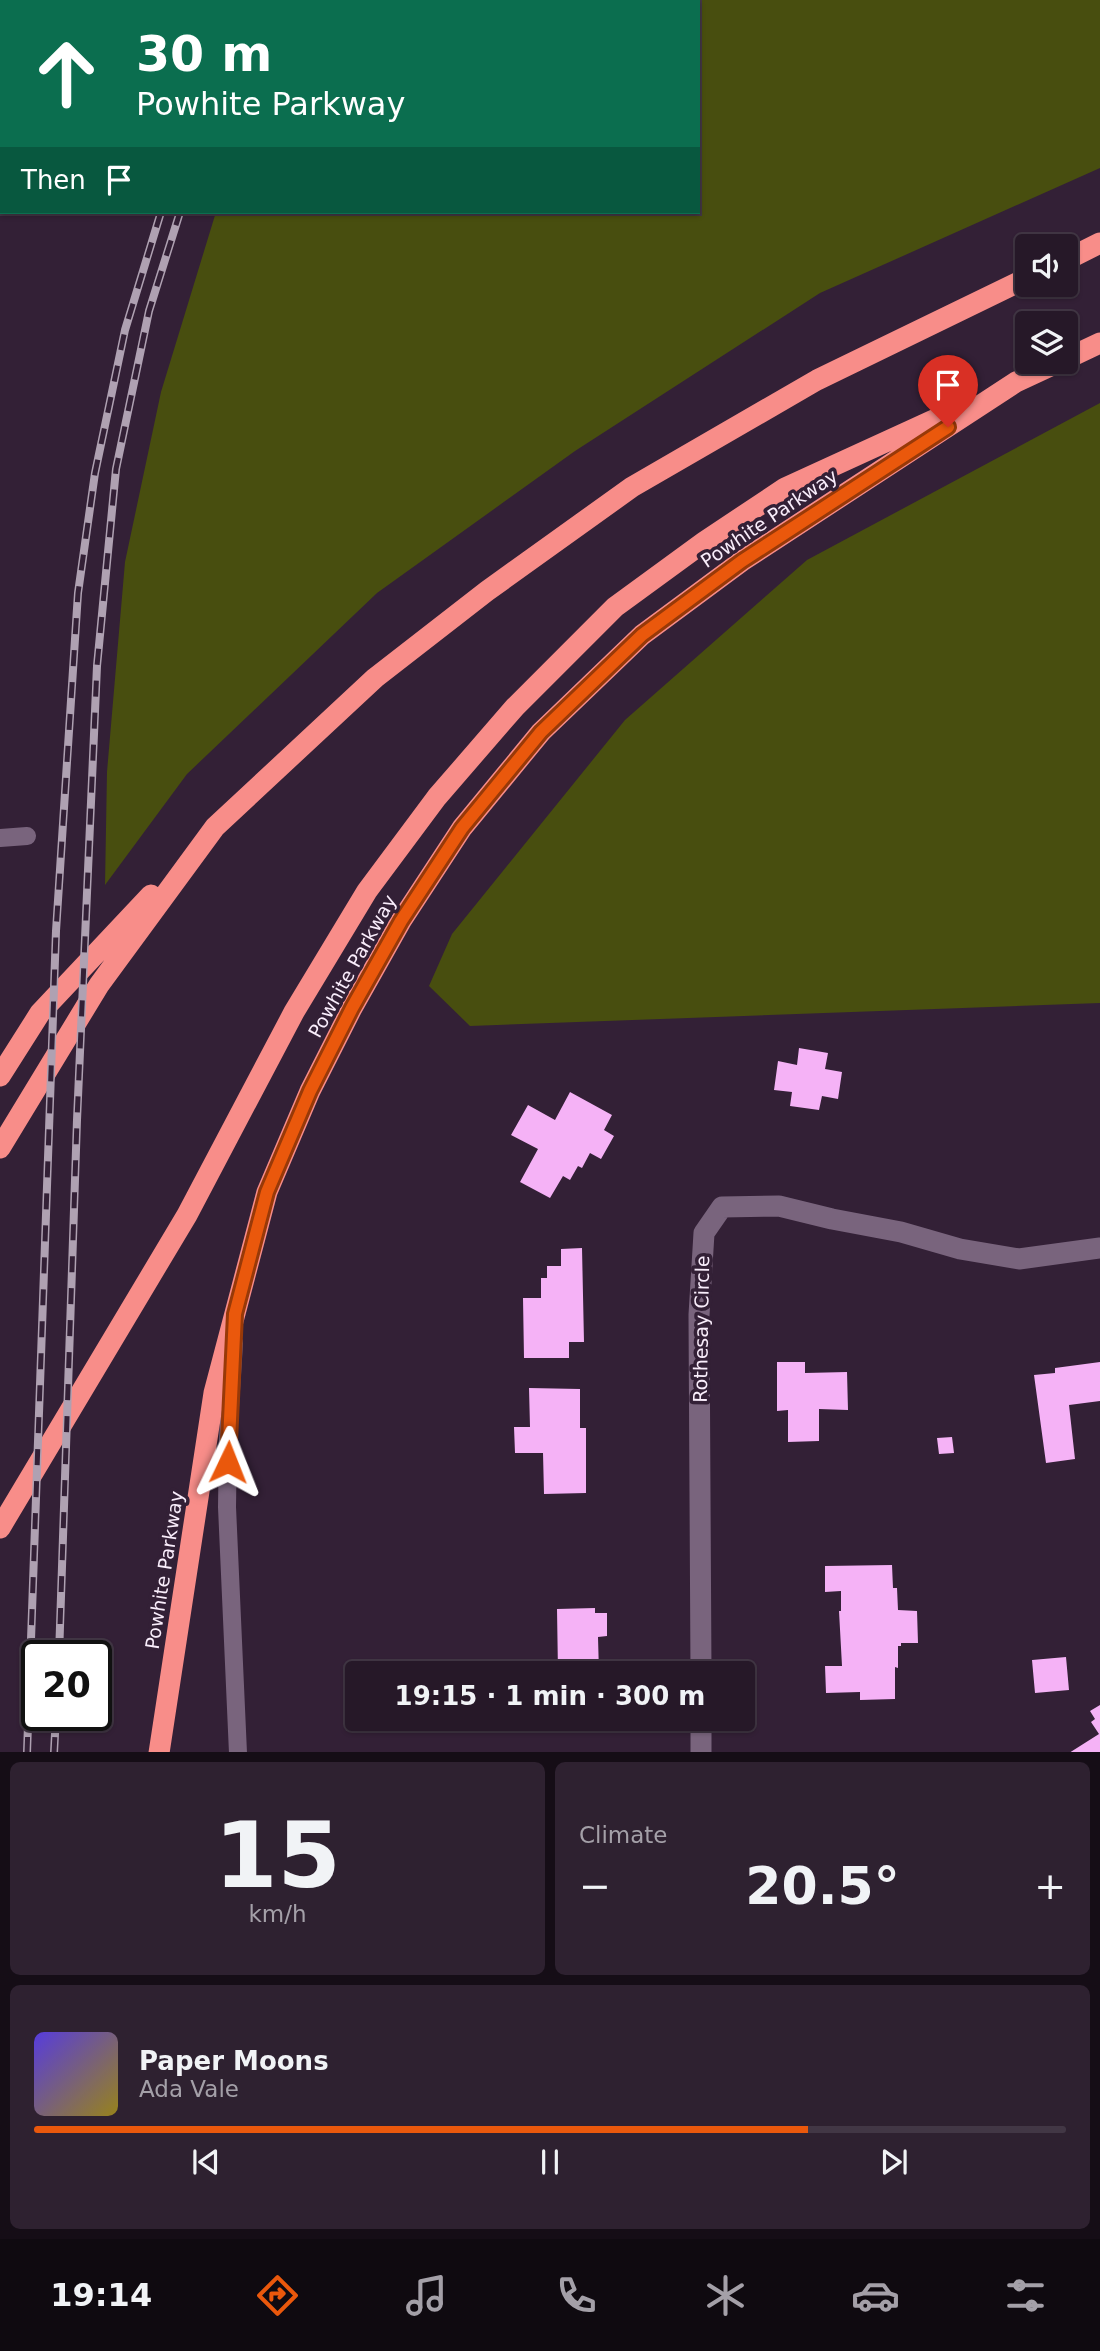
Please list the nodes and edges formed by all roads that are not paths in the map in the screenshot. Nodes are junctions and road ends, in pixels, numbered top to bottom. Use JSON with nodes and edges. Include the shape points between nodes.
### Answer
{"nodes":[{"id":1,"x":1100,"y":243,"type":"edge"},
{"id":2,"x":1078,"y":254,"type":"edge"},
{"id":3,"x":1015,"y":284,"type":"edge"},
{"id":4,"x":1100,"y":343,"type":"edge"},
{"id":5,"x":1078,"y":353,"type":"edge"},
{"id":6,"x":1033,"y":374,"type":"edge"},
{"id":7,"x":1016,"y":382,"type":"junction"},
{"id":8,"x":215,"y":827,"type":"junction"},
{"id":9,"x":27,"y":836,"type":"dead end"},
{"id":10,"x":0,"y":838,"type":"edge"},
{"id":11,"x":0,"y":1076,"type":"edge"},
{"id":12,"x":0,"y":1148,"type":"edge"},
{"id":13,"x":1100,"y":1248,"type":"edge"},
{"id":14,"x":235,"y":1314,"type":"junction"},
{"id":15,"x":0,"y":1528,"type":"edge"},
{"id":16,"x":701,"y":1661,"type":"edge"},
{"id":17,"x":701,"y":1731,"type":"edge"},
{"id":18,"x":159,"y":1752,"type":"edge"},
{"id":19,"x":238,"y":1752,"type":"edge"},
{"id":20,"x":701,"y":1752,"type":"edge"}],
"edges":[{"from":1,"to":2,"type":"highway"},
{"from":3,"to":8,"type":"highway","via":[[817,380],[632,487],[375,678]]},
{"from":4,"to":5,"type":"highway"},
{"from":6,"to":7,"type":"highway","name":"Powhite Parkway"},
{"from":7,"to":14,"type":"highway","name":"Powhite Parkway","via":[[742,561],[642,635],[541,732],[462,828],[401,921],[352,1008],[267,1192]]},
{"from":7,"to":15,"type":"highway","via":[[785,488],[615,607],[515,707],[437,797],[367,891],[294,1012],[187,1215]]},
{"from":8,"to":11,"type":"highway","via":[[40,1013]]},
{"from":8,"to":12,"type":"highway","via":[[99,985]]},
{"from":9,"to":10,"type":"lane"},
{"from":13,"to":16,"type":"street","name":"Rothesay Circle","via":[[1019,1259],[779,1206],[722,1207],[704,1233],[699,1315]]},
{"from":14,"to":18,"type":"highway","name":"Powhite Parkway","via":[[214,1393]]},
{"from":14,"to":19,"type":"lane","via":[[227,1507]]},
{"from":17,"to":20,"type":"street"}]}
